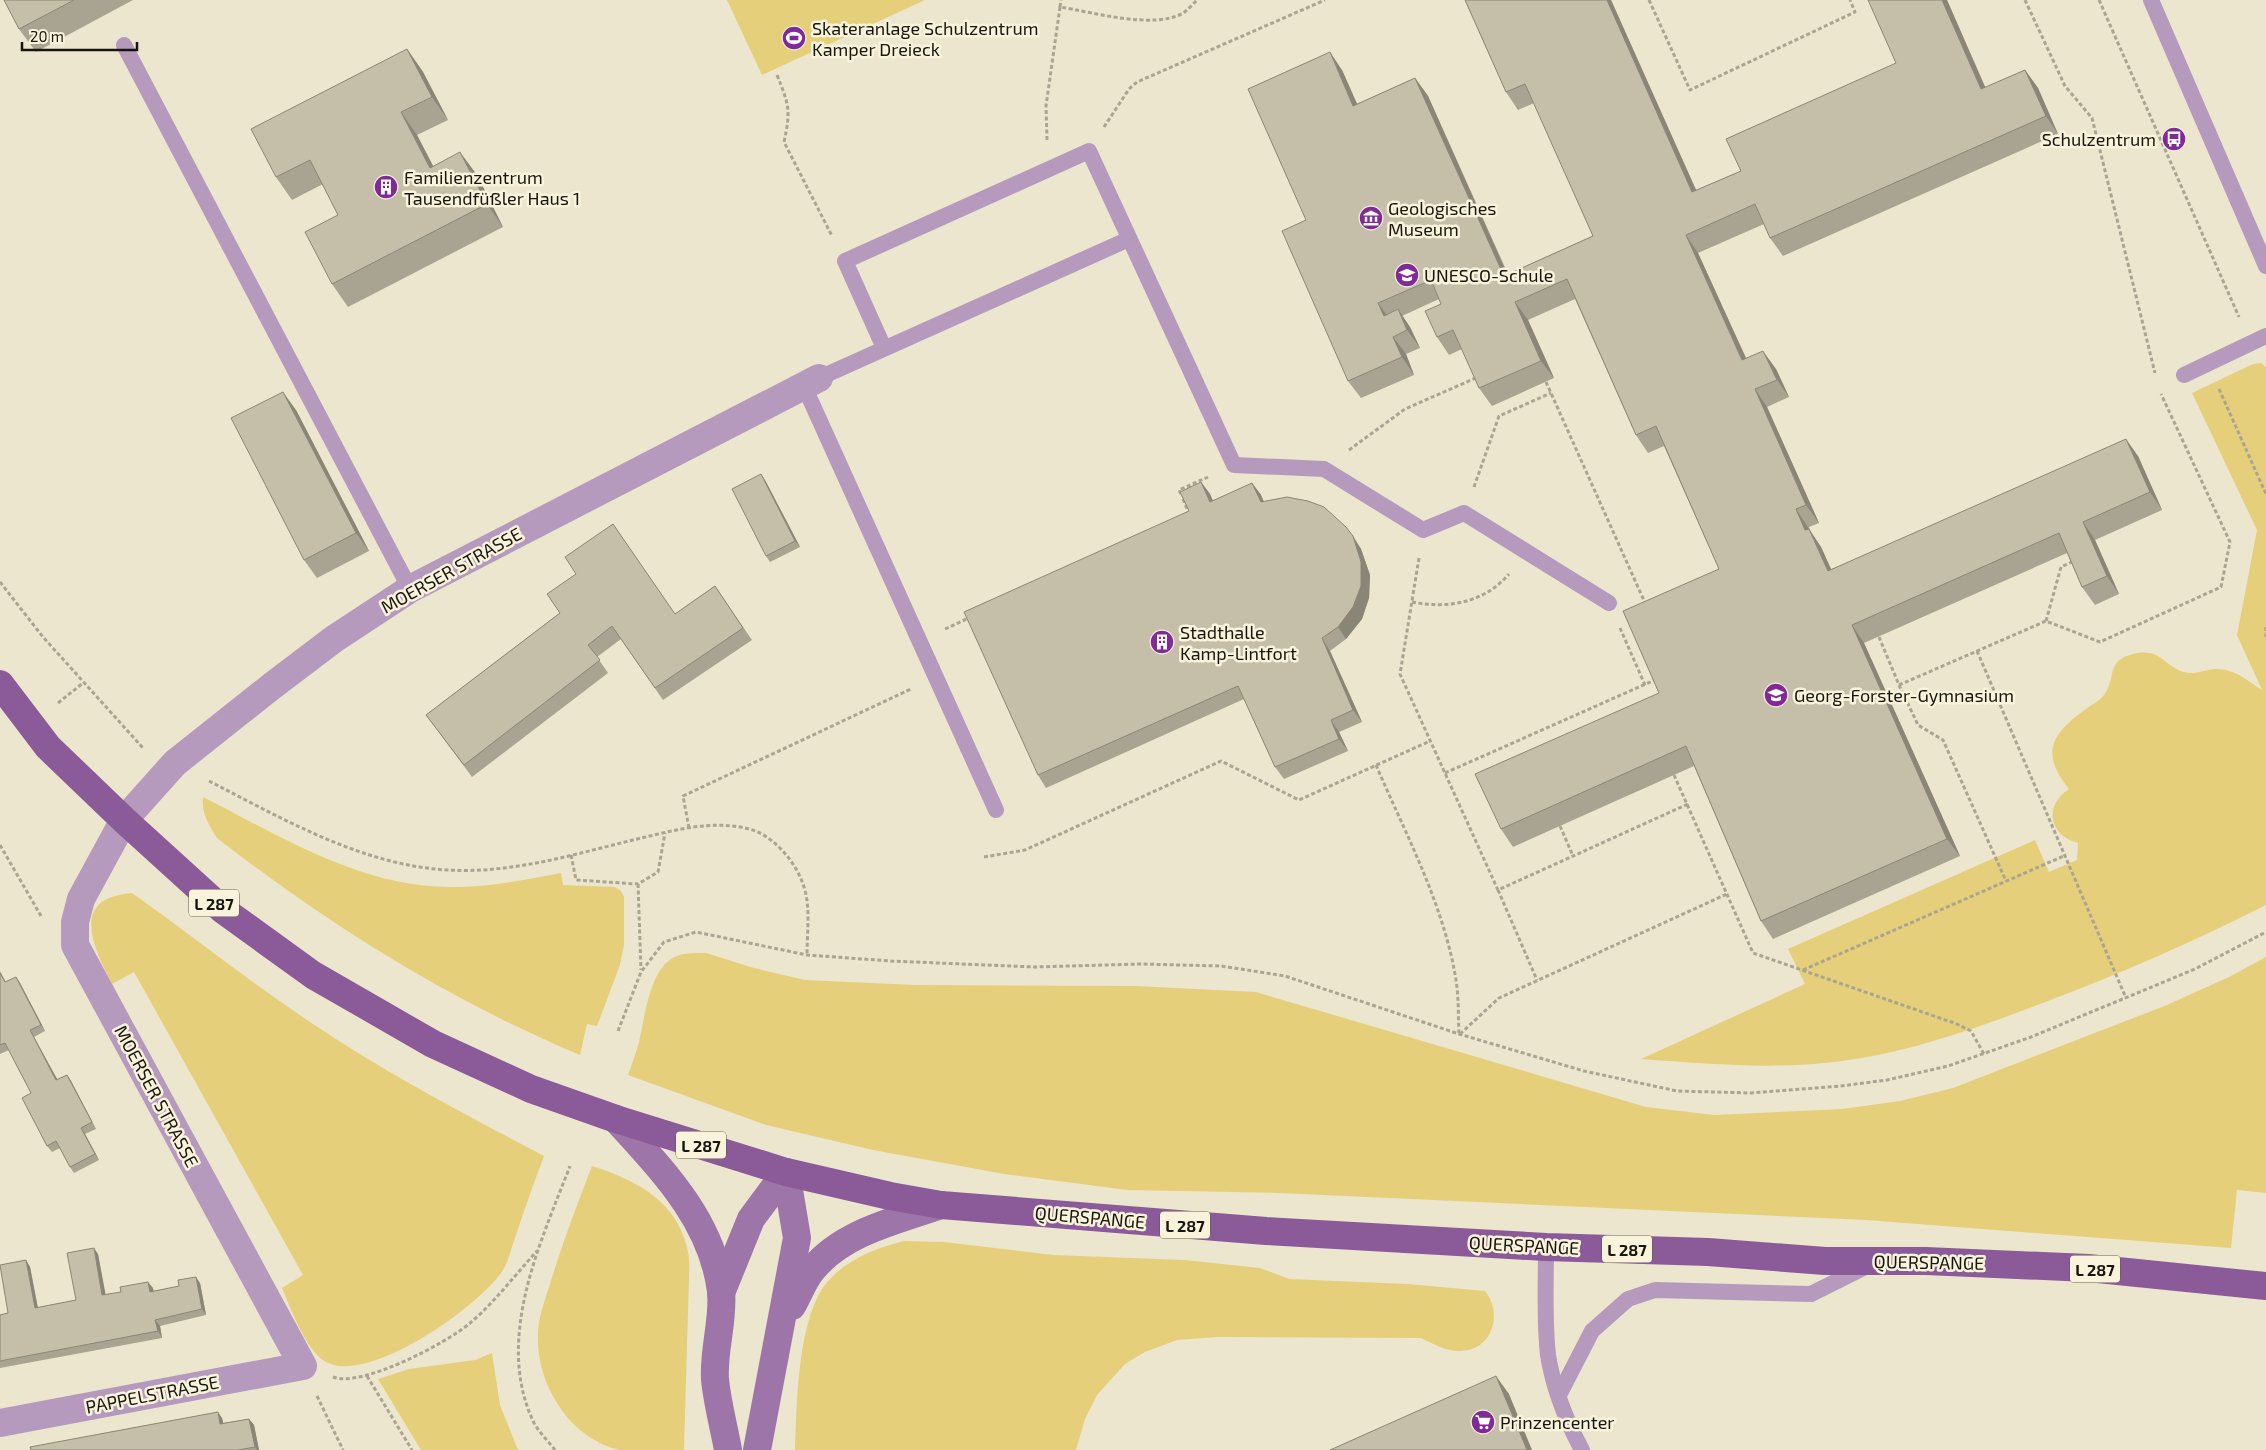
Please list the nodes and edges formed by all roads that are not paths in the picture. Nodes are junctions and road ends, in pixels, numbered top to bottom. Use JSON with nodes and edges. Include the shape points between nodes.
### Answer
{"nodes":[{"id":1,"x":2151,"y":0,"type":"edge"},
{"id":2,"x":124,"y":46,"type":"dead end"},
{"id":3,"x":1129,"y":239,"type":"junction"},
{"id":4,"x":2266,"y":266,"type":"edge"},
{"id":5,"x":2266,"y":336,"type":"edge"},
{"id":6,"x":884,"y":348,"type":"junction"},
{"id":7,"x":2184,"y":375,"type":"dead end"},
{"id":8,"x":812,"y":382,"type":"junction"},
{"id":9,"x":410,"y":589,"type":"junction"},
{"id":10,"x":1609,"y":603,"type":"road end"},
{"id":11,"x":0,"y":684,"type":"edge"},
{"id":12,"x":996,"y":810,"type":"dead end"},
{"id":13,"x":124,"y":820,"type":"junction"},
{"id":14,"x":616,"y":1119,"type":"junction"},
{"id":15,"x":786,"y":1172,"type":"junction"},
{"id":16,"x":942,"y":1205,"type":"junction"},
{"id":17,"x":1546,"y":1247,"type":"junction"},
{"id":18,"x":1878,"y":1261,"type":"junction"},
{"id":19,"x":2264,"y":1286,"type":"edge"},
{"id":20,"x":721,"y":1293,"type":"junction"},
{"id":21,"x":782,"y":1324,"type":"junction"},
{"id":22,"x":303,"y":1366,"type":"joint"},
{"id":23,"x":1559,"y":1395,"type":"junction"},
{"id":24,"x":0,"y":1423,"type":"edge"},
{"id":25,"x":728,"y":1450,"type":"edge"},
{"id":26,"x":757,"y":1450,"type":"edge"},
{"id":27,"x":1582,"y":1450,"type":"edge"}],
"edges":[{"from":1,"to":4,"type":"lane"},
{"from":2,"to":9,"type":"lane"},
{"from":3,"to":6,"type":"lane"},
{"from":3,"to":6,"type":"lane","via":[[1089,151],[845,261]]},
{"from":3,"to":10,"type":"lane","via":[[1234,465],[1324,469],[1423,530],[1464,513]]},
{"from":5,"to":7,"type":"lane"},
{"from":6,"to":8,"type":"lane"},
{"from":8,"to":9,"type":"street","name":"MOERSER STRASSE"},
{"from":8,"to":12,"type":"lane","via":[[919,641]]},
{"from":9,"to":13,"type":"street","name":"MOERSER STRASSE","via":[[334,638],[175,763]]},
{"from":11,"to":13,"type":"main road","number":"L 287","via":[[48,747]]},
{"from":13,"to":14,"type":"main road","number":"L 287","via":[[223,910],[313,975],[434,1044],[531,1089]]},
{"from":13,"to":22,"type":"street","name":"MOERSER STRASSE","via":[[81,899],[75,922],[75,945]]},
{"from":14,"to":15,"type":"main road","number":"L 287"},
{"from":14,"to":20,"type":"main road","via":[[667,1175],[698,1220],[715,1259]]},
{"from":15,"to":16,"type":"main road","name":"QUERSPANGE","number":"L 287"},
{"from":15,"to":20,"type":"main road","via":[[751,1219]]},
{"from":15,"to":21,"type":"main road","via":[[796,1238]]},
{"from":16,"to":17,"type":"main road","name":"QUERSPANGE","number":"L 287","via":[[1266,1231]]},
{"from":16,"to":21,"type":"main road","via":[[872,1230],[834,1249],[812,1270]]},
{"from":17,"to":18,"type":"main road","name":"QUERSPANGE","number":"L 287"},
{"from":17,"to":23,"type":"lane","via":[[1548,1357]]},
{"from":18,"to":19,"type":"main road","name":"QUERSPANGE","number":"L 287","via":[[2088,1268]]},
{"from":18,"to":23,"type":"lane","via":[[1811,1294],[1655,1290],[1628,1299],[1592,1331]]},
{"from":20,"to":25,"type":"main road","via":[[715,1378]]},
{"from":21,"to":26,"type":"main road"},
{"from":22,"to":24,"type":"street","name":"PAPPELSTRASSE"},
{"from":23,"to":27,"type":"lane","via":[[1567,1422]]}]}
